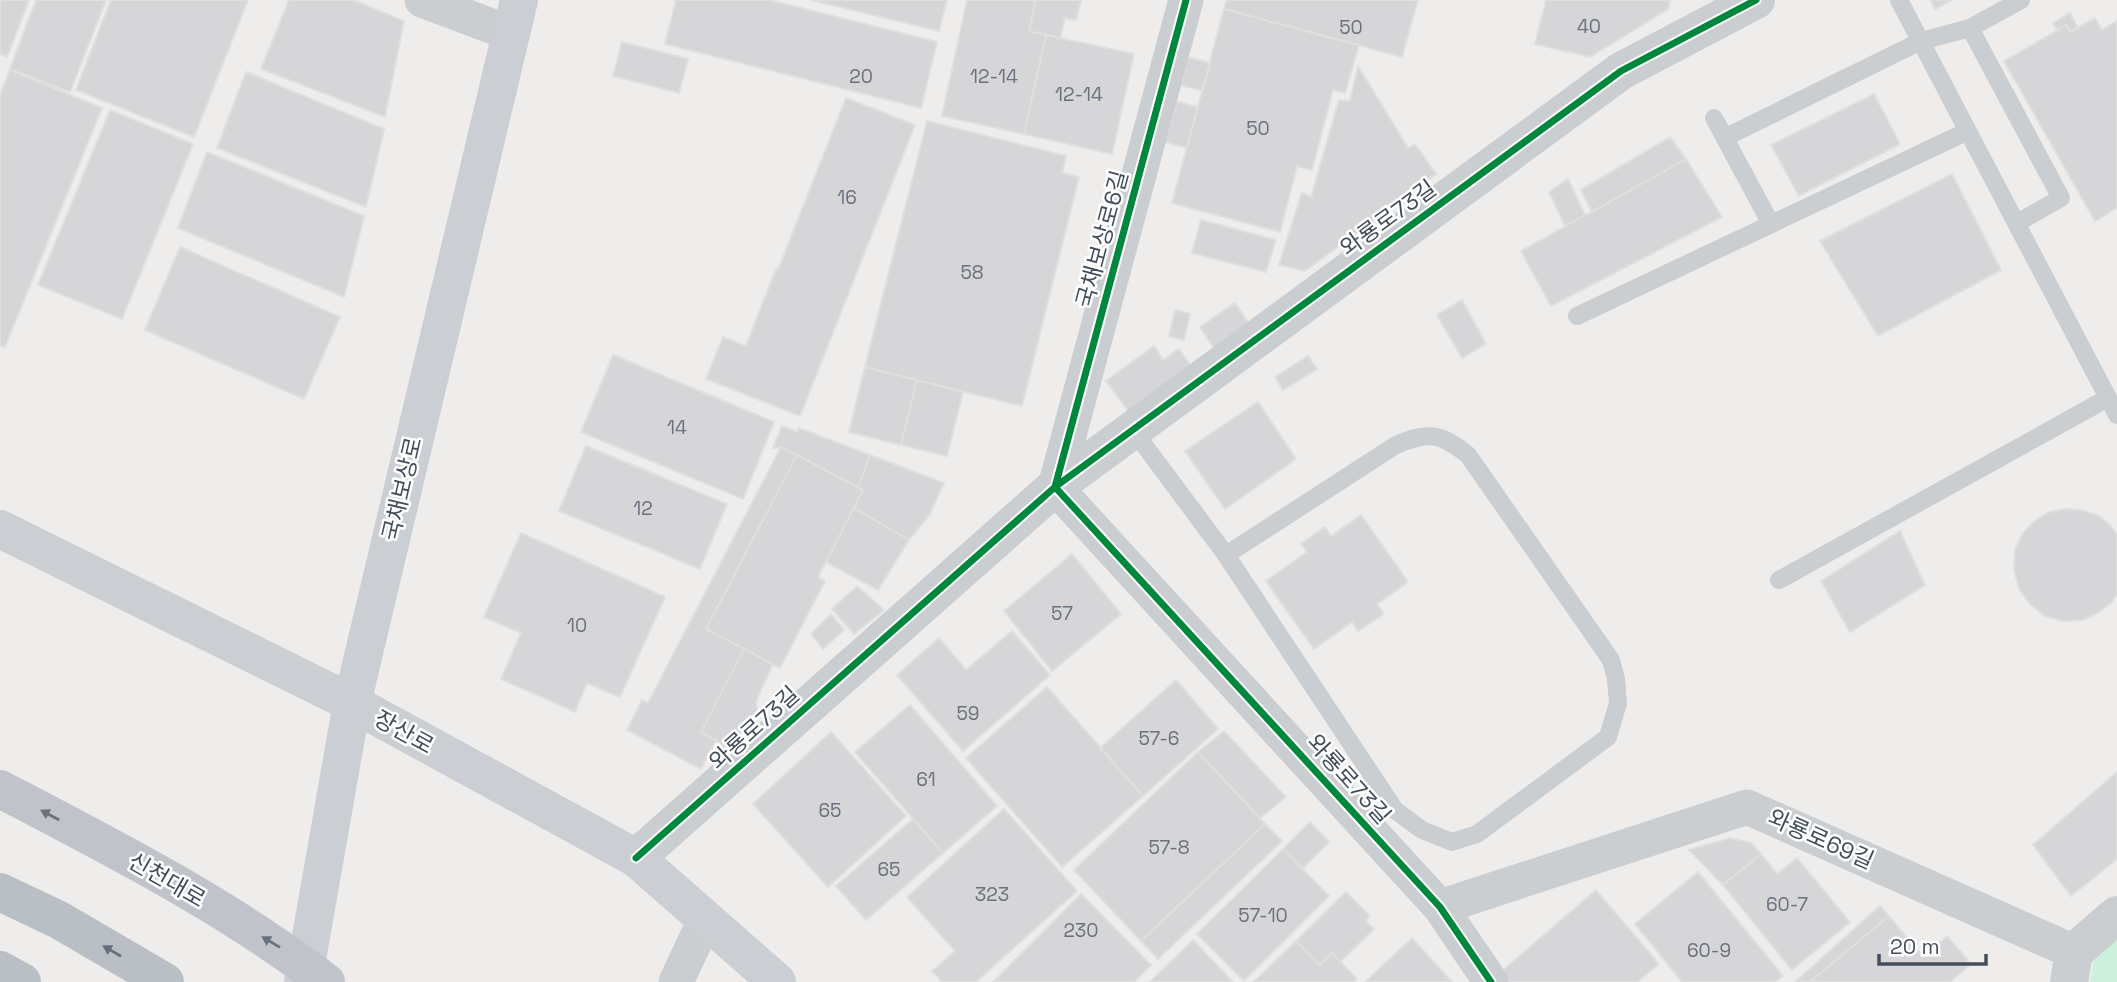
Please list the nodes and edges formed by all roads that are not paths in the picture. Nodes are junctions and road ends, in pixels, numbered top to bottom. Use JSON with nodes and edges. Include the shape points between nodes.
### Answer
{"nodes":[{"id":1,"x":422,"y":0,"type":"edge"},
{"id":2,"x":1186,"y":0,"type":"edge"},
{"id":3,"x":1756,"y":0,"type":"edge"},
{"id":4,"x":1899,"y":0,"type":"edge"},
{"id":5,"x":2021,"y":0,"type":"edge"},
{"id":6,"x":514,"y":17,"type":"edge"},
{"id":7,"x":1970,"y":27,"type":"junction"},
{"id":8,"x":1921,"y":41,"type":"junction"},
{"id":9,"x":1714,"y":118,"type":"dead end"},
{"id":10,"x":1968,"y":131,"type":"junction"},
{"id":11,"x":1726,"y":137,"type":"junction"},
{"id":12,"x":2017,"y":223,"type":"junction"},
{"id":13,"x":1771,"y":224,"type":"junction"},
{"id":14,"x":1577,"y":316,"type":"dead end"},
{"id":15,"x":2108,"y":398,"type":"junction"},
{"id":16,"x":2117,"y":415,"type":"edge"},
{"id":17,"x":1133,"y":430,"type":"junction"},
{"id":18,"x":1055,"y":487,"type":"junction"},
{"id":19,"x":0,"y":530,"type":"edge"},
{"id":20,"x":1226,"y":555,"type":"junction"},
{"id":21,"x":1779,"y":580,"type":"dead end"},
{"id":22,"x":352,"y":703,"type":"junction"},
{"id":23,"x":0,"y":789,"type":"edge"},
{"id":24,"x":636,"y":858,"type":"junction"},
{"id":25,"x":0,"y":892,"type":"edge"},
{"id":26,"x":1440,"y":907,"type":"junction"},
{"id":27,"x":2117,"y":915,"type":"edge"},
{"id":28,"x":705,"y":920,"type":"junction"},
{"id":29,"x":2071,"y":967,"type":"edge"},
{"id":30,"x":165,"y":982,"type":"edge"},
{"id":31,"x":303,"y":982,"type":"edge"},
{"id":32,"x":326,"y":982,"type":"edge"},
{"id":33,"x":676,"y":982,"type":"edge"},
{"id":34,"x":777,"y":982,"type":"edge"},
{"id":35,"x":1491,"y":982,"type":"edge"}],
"edges":[{"from":1,"to":6,"type":"street"},
{"from":2,"to":18,"type":"street","name":"국채보상로6길"},
{"from":3,"to":17,"type":"street","name":"와룡로73길","via":[[1621,71]]},
{"from":4,"to":8,"type":"lane"},
{"from":5,"to":7,"type":"lane"},
{"from":6,"to":22,"type":"main road","name":"국채보상로"},
{"from":7,"to":8,"type":"lane"},
{"from":7,"to":12,"type":"lane","via":[[2061,198]]},
{"from":8,"to":10,"type":"lane"},
{"from":8,"to":11,"type":"lane"},
{"from":9,"to":11,"type":"lane"},
{"from":10,"to":12,"type":"lane"},
{"from":10,"to":13,"type":"lane"},
{"from":11,"to":13,"type":"lane"},
{"from":12,"to":15,"type":"lane"},
{"from":13,"to":14,"type":"lane"},
{"from":15,"to":16,"type":"lane"},
{"from":15,"to":21,"type":"lane"},
{"from":17,"to":18,"type":"street","name":"와룡로73길"},
{"from":17,"to":20,"type":"lane"},
{"from":18,"to":24,"type":"street","name":"와룡로73길"},
{"from":18,"to":26,"type":"street","name":"와룡로73길"},
{"from":19,"to":22,"type":"main road","name":"장산로"},
{"from":20,"to":20,"type":"lane","via":[[1395,810],[1422,830],[1452,842],[1477,834],[1608,737],[1618,703],[1611,660],[1468,455],[1447,439],[1418,436],[1396,445]]},
{"from":22,"to":24,"type":"main road","name":"장산로"},
{"from":22,"to":31,"type":"main road","name":"국채보상로"},
{"from":32,"to":23,"type":"highway","name":"신천대로","one_way":true,"via":[[279,946],[100,841]]},
{"from":24,"to":28,"type":"main road","name":"장산로"},
{"from":30,"to":25,"type":"highway","one_way":true,"via":[[59,920]]},
{"from":26,"to":29,"type":"street","name":"와룡로69길","via":[[1747,807]]},
{"from":26,"to":35,"type":"street","name":"와룡로73길"},
{"from":27,"to":29,"type":"street","name":"와룡로69길"},
{"from":28,"to":33,"type":"street"},
{"from":28,"to":34,"type":"main road","name":"장산로"}]}
